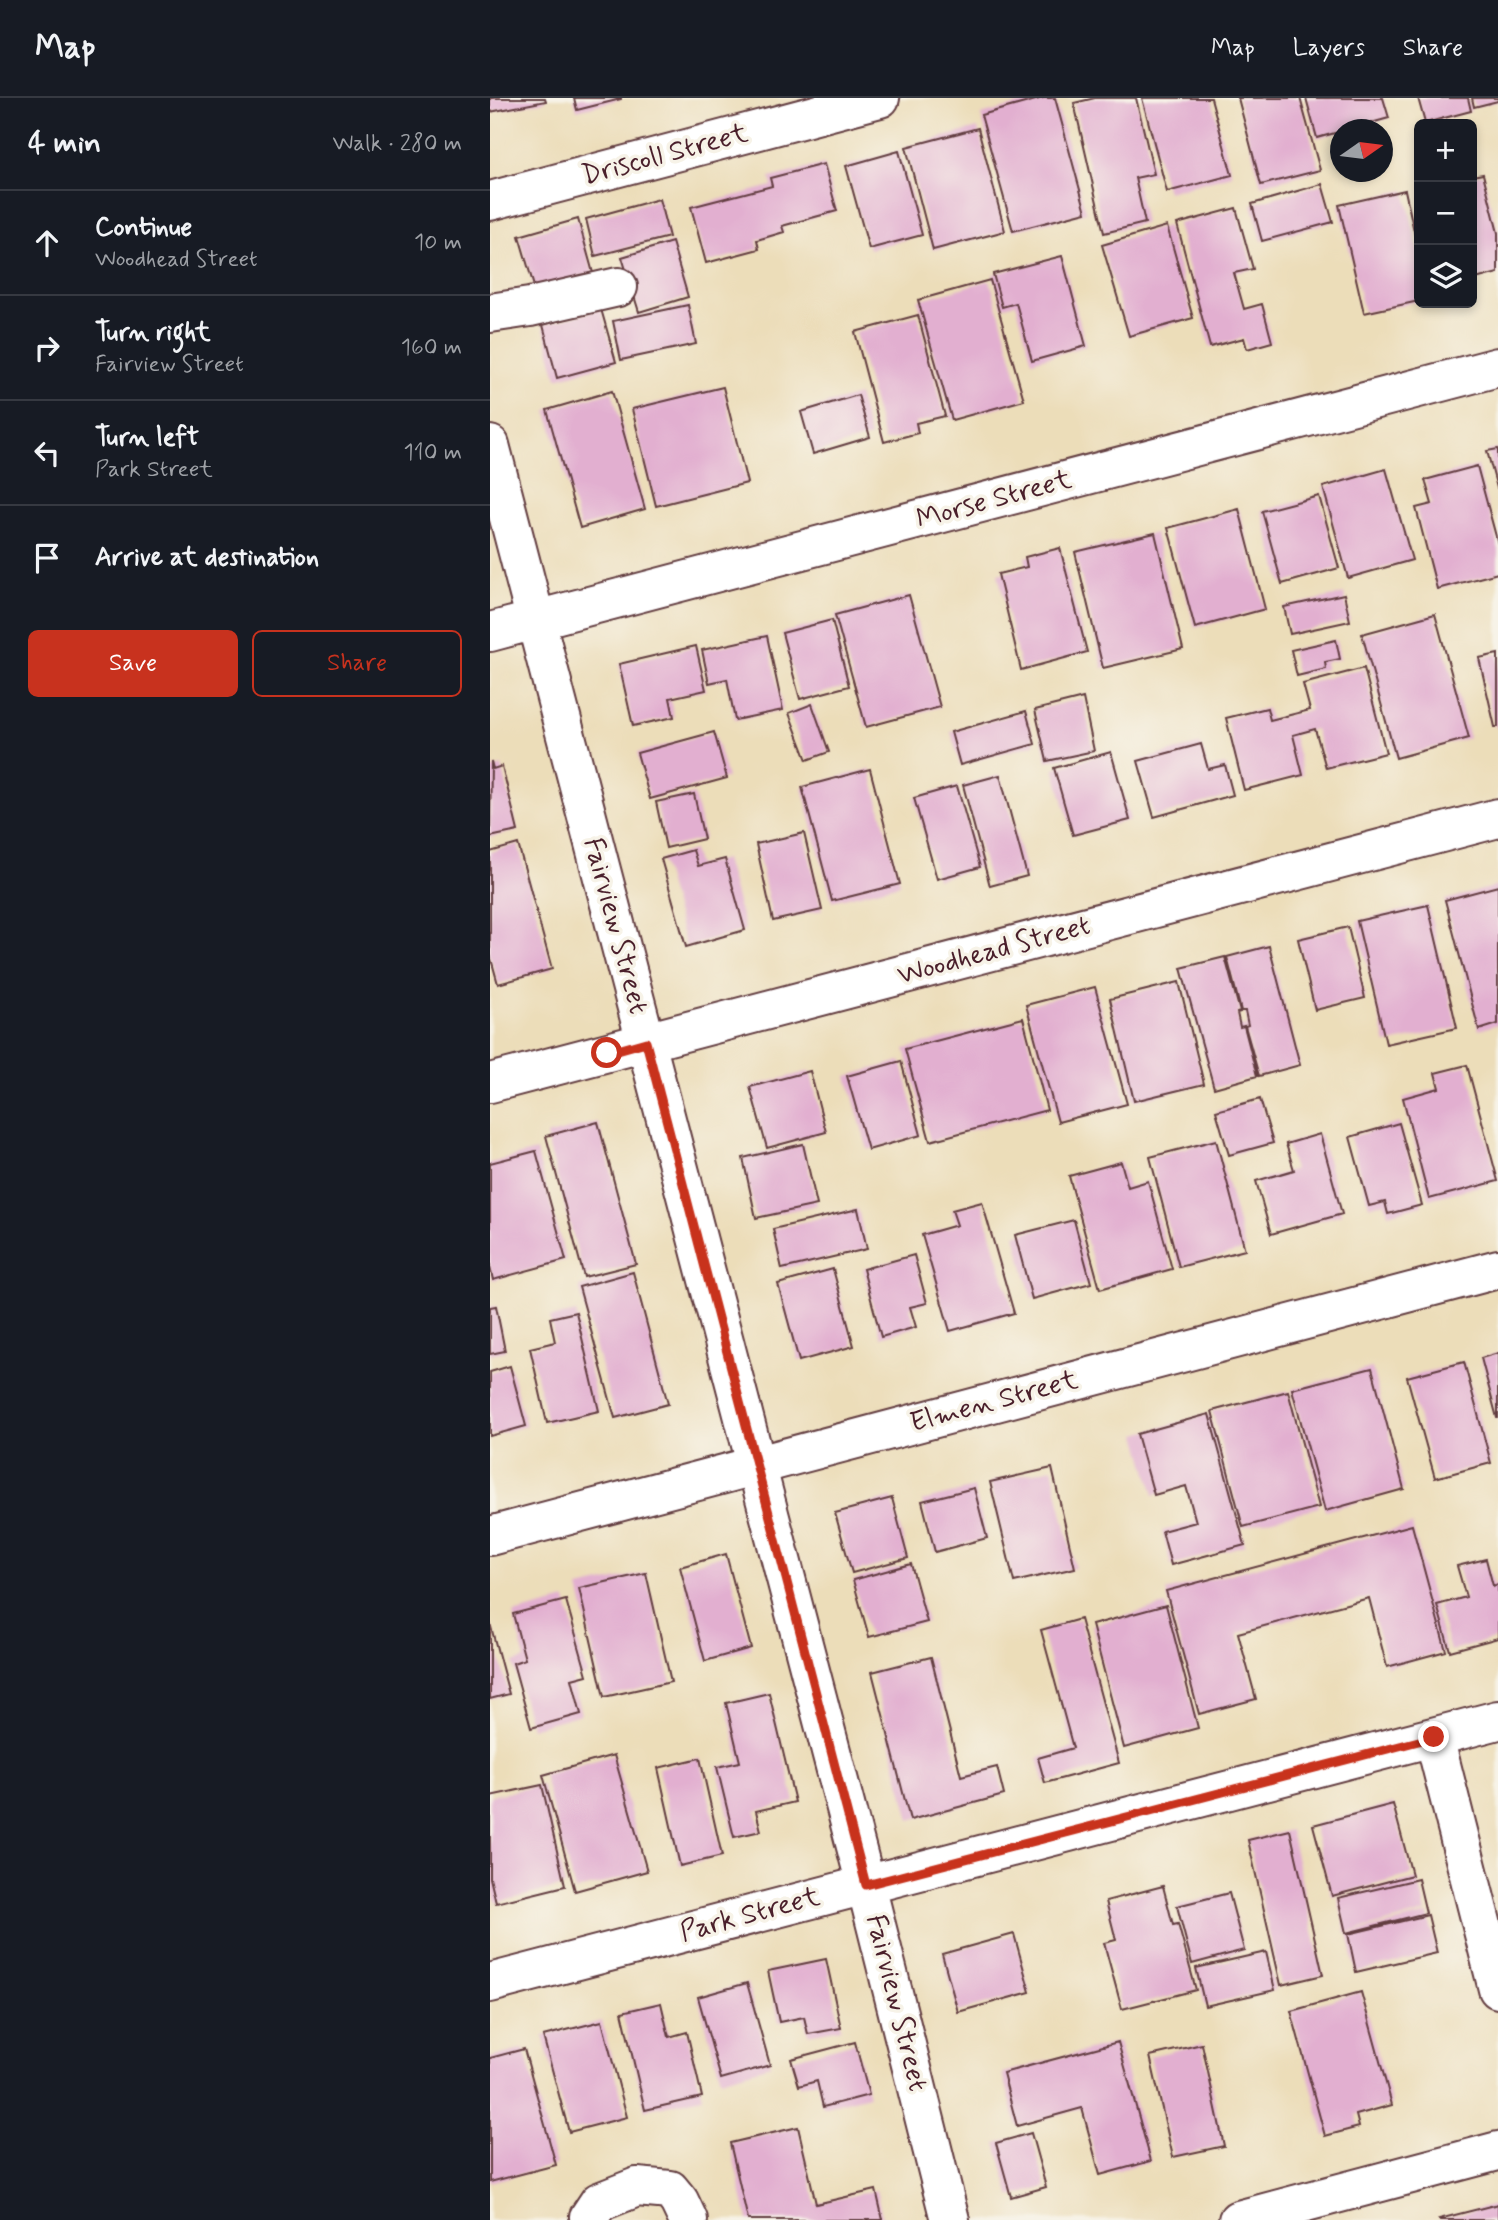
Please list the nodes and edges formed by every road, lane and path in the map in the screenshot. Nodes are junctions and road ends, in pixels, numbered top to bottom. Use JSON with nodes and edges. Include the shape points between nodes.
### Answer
{"nodes":[{"id":1,"x":880,"y":98,"type":"edge"},
{"id":2,"x":490,"y":201,"type":"edge"},
{"id":3,"x":618,"y":286,"type":"dead end"},
{"id":4,"x":490,"y":313,"type":"edge"},
{"id":5,"x":1498,"y":367,"type":"edge"},
{"id":6,"x":490,"y":445,"type":"edge"},
{"id":7,"x":536,"y":621,"type":"junction"},
{"id":8,"x":490,"y":632,"type":"edge"},
{"id":9,"x":1498,"y":818,"type":"edge"},
{"id":10,"x":646,"y":1042,"type":"junction"},
{"id":11,"x":490,"y":1083,"type":"edge"},
{"id":12,"x":1498,"y":1269,"type":"edge"},
{"id":13,"x":757,"y":1466,"type":"junction"},
{"id":14,"x":490,"y":1536,"type":"edge"},
{"id":15,"x":1498,"y":1720,"type":"edge"},
{"id":16,"x":1434,"y":1737,"type":"junction"},
{"id":17,"x":866,"y":1885,"type":"junction"},
{"id":18,"x":490,"y":1983,"type":"edge"},
{"id":19,"x":1498,"y":1989,"type":"edge"},
{"id":20,"x":1498,"y":2151,"type":"edge"},
{"id":21,"x":590,"y":2220,"type":"edge"},
{"id":22,"x":688,"y":2220,"type":"edge"},
{"id":23,"x":950,"y":2220,"type":"edge"},
{"id":24,"x":1238,"y":2220,"type":"edge"}],
"edges":[{"from":1,"to":2,"type":"street","name":"Driscoll Street"},
{"from":3,"to":4,"type":"street"},
{"from":5,"to":7,"type":"street","name":"Morse Street"},
{"from":6,"to":7,"type":"street","name":"Fairview Street"},
{"from":7,"to":8,"type":"street","name":"Morse Street"},
{"from":7,"to":10,"type":"street","name":"Fairview Street"},
{"from":9,"to":10,"type":"street","name":"Woodhead Street"},
{"from":10,"to":11,"type":"street","name":"Woodhead Street"},
{"from":10,"to":13,"type":"street","name":"Fairview Street"},
{"from":12,"to":13,"type":"street","name":"Elmen Street"},
{"from":13,"to":14,"type":"street","name":"Elmen Street"},
{"from":13,"to":17,"type":"street","name":"Fairview Street"},
{"from":15,"to":16,"type":"street","name":"Park Street"},
{"from":16,"to":17,"type":"street","name":"Park Street"},
{"from":16,"to":19,"type":"street"},
{"from":17,"to":18,"type":"street","name":"Park Street"},
{"from":17,"to":23,"type":"street","name":"Fairview Street"},
{"from":20,"to":24,"type":"street"},
{"from":21,"to":22,"type":"street","via":[[600,2202],[637,2187],[670,2190]]}]}
